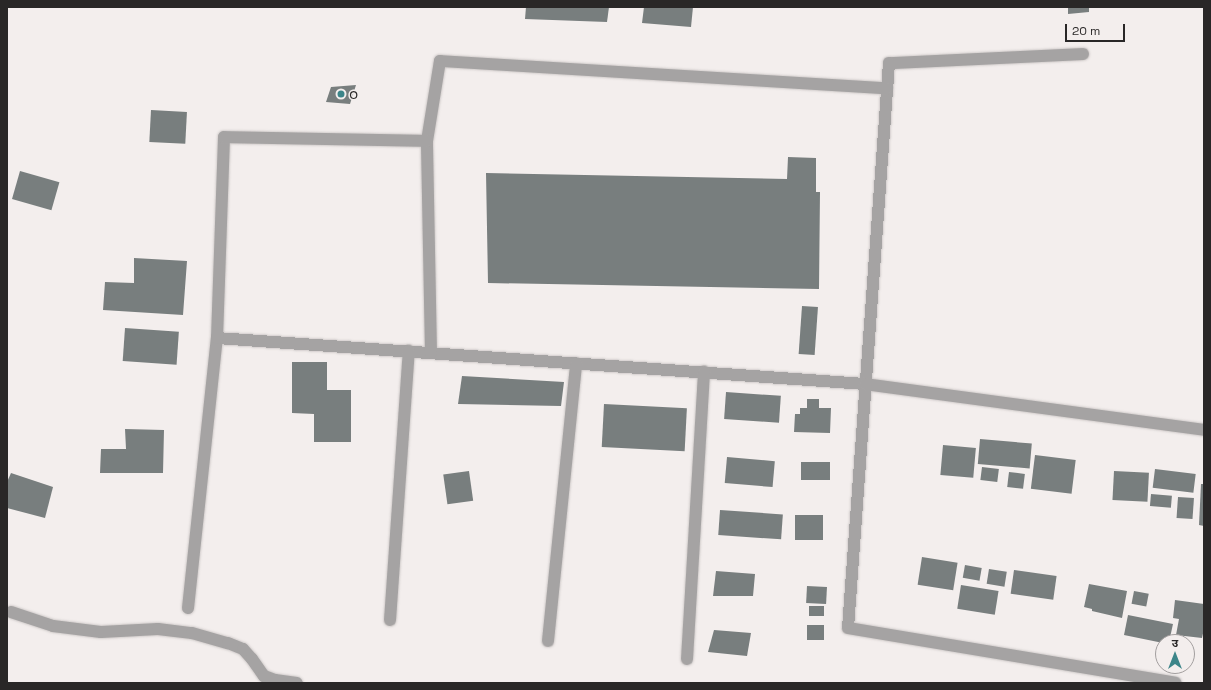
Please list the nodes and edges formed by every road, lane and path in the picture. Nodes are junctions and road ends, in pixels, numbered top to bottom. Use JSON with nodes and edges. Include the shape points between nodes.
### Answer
{"nodes":[{"id":1,"x":1083,"y":54,"type":"dead end"},
{"id":2,"x":887,"y":88,"type":"junction"},
{"id":3,"x":427,"y":142,"type":"junction"},
{"id":4,"x":217,"y":338,"type":"junction"},
{"id":5,"x":409,"y":351,"type":"junction"},
{"id":6,"x":431,"y":353,"type":"junction"},
{"id":7,"x":576,"y":363,"type":"junction"},
{"id":8,"x":704,"y":372,"type":"junction"},
{"id":9,"x":866,"y":384,"type":"junction"},
{"id":10,"x":1204,"y":430,"type":"edge"},
{"id":11,"x":188,"y":608,"type":"dead end"},
{"id":12,"x":10,"y":612,"type":"dead end"},
{"id":13,"x":390,"y":620,"type":"dead end"},
{"id":14,"x":548,"y":641,"type":"dead end"},
{"id":15,"x":687,"y":659,"type":"dead end"},
{"id":16,"x":297,"y":683,"type":"edge"},
{"id":17,"x":1175,"y":683,"type":"edge"}],
"edges":[{"from":1,"to":2,"type":"street","via":[[889,64]]},
{"from":2,"to":3,"type":"street","via":[[440,61]]},
{"from":2,"to":9,"type":"street"},
{"from":3,"to":4,"type":"street","via":[[224,137]]},
{"from":3,"to":6,"type":"street"},
{"from":4,"to":5,"type":"street"},
{"from":4,"to":11,"type":"street"},
{"from":5,"to":6,"type":"street"},
{"from":5,"to":13,"type":"street"},
{"from":6,"to":7,"type":"street"},
{"from":7,"to":8,"type":"street"},
{"from":7,"to":14,"type":"street"},
{"from":8,"to":9,"type":"street"},
{"from":8,"to":15,"type":"street"},
{"from":9,"to":10,"type":"street"},
{"from":9,"to":17,"type":"street","via":[[848,628]]},
{"from":12,"to":16,"type":"street","via":[[53,626],[100,632],[158,629],[192,632],[243,649],[264,676]]}]}
